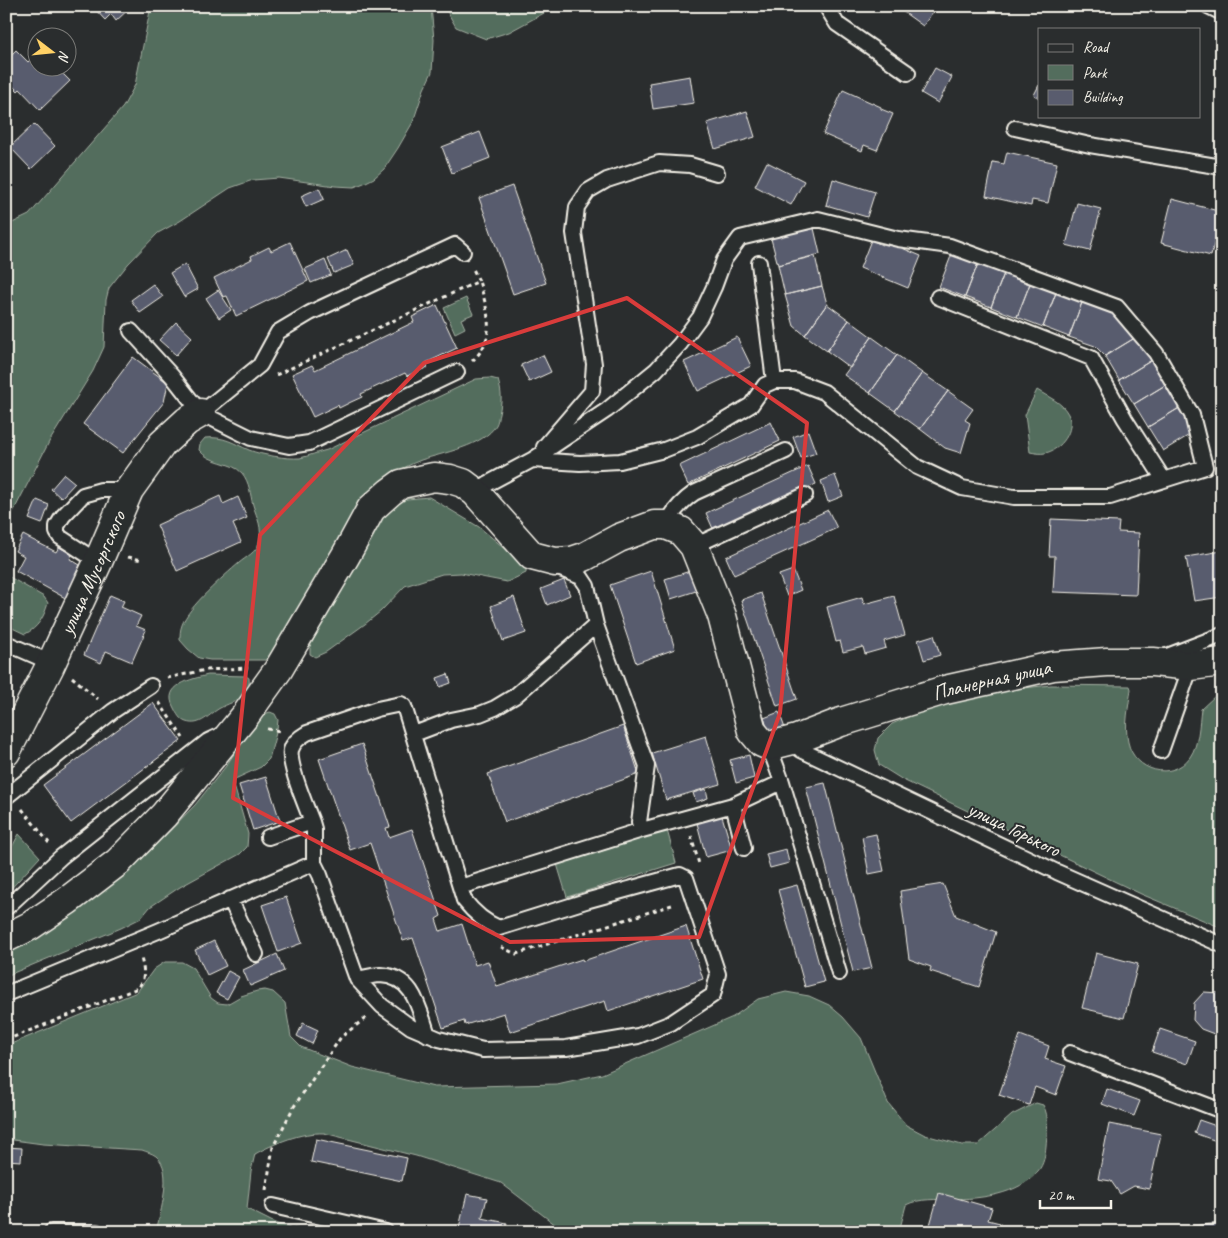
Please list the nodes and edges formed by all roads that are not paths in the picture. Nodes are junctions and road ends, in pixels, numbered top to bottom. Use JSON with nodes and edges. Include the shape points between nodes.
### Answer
{"nodes":[{"id":1,"x":826,"y":6,"type":"edge"},
{"id":2,"x":1208,"y":6,"type":"edge"},
{"id":3,"x":1222,"y":13,"type":"edge"},
{"id":4,"x":908,"y":73,"type":"dead end"},
{"id":5,"x":1015,"y":128,"type":"dead end"},
{"id":6,"x":1222,"y":167,"type":"edge"},
{"id":7,"x":717,"y":173,"type":"dead end"},
{"id":8,"x":463,"y":252,"type":"road end"},
{"id":9,"x":759,"y":263,"type":"dead end"},
{"id":10,"x":938,"y":297,"type":"dead end"},
{"id":11,"x":130,"y":331,"type":"dead end"},
{"id":12,"x":457,"y":372,"type":"road end"},
{"id":13,"x":774,"y":381,"type":"junction"},
{"id":14,"x":202,"y":413,"type":"junction"},
{"id":15,"x":786,"y":451,"type":"dead end"},
{"id":16,"x":532,"y":460,"type":"junction"},
{"id":17,"x":1164,"y":480,"type":"junction"},
{"id":18,"x":128,"y":490,"type":"junction"},
{"id":19,"x":475,"y":492,"type":"junction"},
{"id":20,"x":805,"y":495,"type":"dead end"},
{"id":21,"x":666,"y":525,"type":"junction"},
{"id":22,"x":694,"y":546,"type":"junction"},
{"id":23,"x":532,"y":556,"type":"junction"},
{"id":24,"x":98,"y":562,"type":"junction"},
{"id":25,"x":596,"y":625,"type":"junction"},
{"id":26,"x":1222,"y":635,"type":"edge"},
{"id":27,"x":6,"y":643,"type":"edge"},
{"id":28,"x":1152,"y":662,"type":"junction"},
{"id":29,"x":1222,"y":662,"type":"edge"},
{"id":30,"x":52,"y":664,"type":"junction"},
{"id":31,"x":1192,"y":666,"type":"junction"},
{"id":32,"x":151,"y":686,"type":"road end"},
{"id":33,"x":234,"y":729,"type":"junction"},
{"id":34,"x":414,"y":734,"type":"junction"},
{"id":35,"x":796,"y":739,"type":"junction"},
{"id":36,"x":769,"y":746,"type":"junction"},
{"id":37,"x":1161,"y":751,"type":"dead end"},
{"id":38,"x":6,"y":752,"type":"edge"},
{"id":39,"x":782,"y":782,"type":"junction"},
{"id":40,"x":8,"y":795,"type":"edge"},
{"id":41,"x":733,"y":805,"type":"junction"},
{"id":42,"x":312,"y":822,"type":"junction"},
{"id":43,"x":642,"y":830,"type":"junction"},
{"id":44,"x":268,"y":837,"type":"dead end"},
{"id":45,"x":744,"y":848,"type":"dead end"},
{"id":46,"x":314,"y":862,"type":"junction"},
{"id":47,"x":460,"y":887,"type":"junction"},
{"id":48,"x":230,"y":899,"type":"junction"},
{"id":49,"x":6,"y":908,"type":"edge"},
{"id":50,"x":6,"y":938,"type":"edge"},
{"id":51,"x":1222,"y":945,"type":"edge"},
{"id":52,"x":256,"y":954,"type":"dead end"},
{"id":53,"x":839,"y":973,"type":"dead end"},
{"id":54,"x":357,"y":979,"type":"junction"},
{"id":55,"x":6,"y":994,"type":"edge"},
{"id":56,"x":428,"y":1034,"type":"junction"},
{"id":57,"x":1070,"y":1053,"type":"dead end"},
{"id":58,"x":1222,"y":1111,"type":"edge"},
{"id":59,"x":272,"y":1206,"type":"road end"},
{"id":60,"x":51,"y":1232,"type":"edge"},
{"id":61,"x":97,"y":1232,"type":"edge"},
{"id":62,"x":386,"y":1232,"type":"edge"}],
"edges":[{"from":1,"to":4,"type":"lane","via":[[837,24]]},
{"from":2,"to":3,"type":"lane"},
{"from":5,"to":6,"type":"lane","via":[[1090,145]]},
{"from":7,"to":16,"type":"lane","via":[[690,165],[659,162],[607,180],[588,191],[577,207],[574,232],[594,364],[592,391]]},
{"from":8,"to":14,"type":"lane","via":[[454,245],[278,332],[260,365]]},
{"from":9,"to":13,"type":"lane"},
{"from":10,"to":17,"type":"lane","via":[[1091,358]]},
{"from":11,"to":14,"type":"lane"},
{"from":12,"to":14,"type":"lane","via":[[303,444],[289,446],[251,438]]},
{"from":13,"to":16,"type":"lane","via":[[765,385],[752,405],[697,437],[664,450],[620,461]]},
{"from":13,"to":17,"type":"lane","via":[[796,381],[824,392],[917,467],[962,488],[1014,497],[1110,497]]},
{"from":14,"to":18,"type":"street","name":"улица Мусоргского","via":[[187,420],[162,444]]},
{"from":15,"to":21,"type":"lane","via":[[694,493],[673,511]]},
{"from":16,"to":17,"type":"lane","via":[[607,410],[674,351],[700,317],[724,260],[740,238],[818,219],[898,239],[950,246],[1118,307],[1156,353],[1192,415],[1205,467]]},
{"from":16,"to":19,"type":"lane"},
{"from":18,"to":24,"type":"street","name":"улица Мусоргского"},
{"from":18,"to":24,"type":"lane","via":[[101,490],[83,495],[62,516],[57,526],[60,537]]},
{"from":19,"to":23,"type":"street"},
{"from":19,"to":33,"type":"street","via":[[463,483],[434,477],[401,484],[372,509],[278,670]]},
{"from":20,"to":22,"type":"lane"},
{"from":21,"to":22,"type":"street","via":[[681,531]]},
{"from":21,"to":23,"type":"street","via":[[654,525],[619,538],[572,561],[555,562]]},
{"from":22,"to":36,"type":"street","via":[[722,616],[752,731]]},
{"from":23,"to":25,"type":"lane","via":[[581,577],[587,586]]},
{"from":24,"to":30,"type":"street","name":"улица Мусоргского"},
{"from":25,"to":34,"type":"lane","via":[[515,696],[495,708]]},
{"from":25,"to":43,"type":"lane","via":[[647,766],[639,822]]},
{"from":26,"to":28,"type":"lane"},
{"from":27,"to":30,"type":"lane"},
{"from":28,"to":31,"type":"street","name":"Планерная улица"},
{"from":28,"to":35,"type":"street","name":"Планерная улица","via":[[1053,666],[995,678],[944,690]]},
{"from":29,"to":31,"type":"street","name":"Планерная улица"},
{"from":30,"to":38,"type":"street","name":"улица Мусоргского"},
{"from":31,"to":37,"type":"lane"},
{"from":32,"to":40,"type":"lane","via":[[113,711]]},
{"from":33,"to":49,"type":"lane","via":[[208,741],[61,857]]},
{"from":33,"to":50,"type":"street","via":[[164,815],[118,862],[30,926]]},
{"from":34,"to":42,"type":"lane","via":[[404,706],[397,704],[300,737],[291,750],[291,763]]},
{"from":34,"to":47,"type":"lane"},
{"from":35,"to":36,"type":"street","name":"Планерная улица"},
{"from":35,"to":51,"type":"lane","name":"улица Горького","via":[[801,750],[1056,872]]},
{"from":36,"to":39,"type":"lane"},
{"from":39,"to":41,"type":"lane"},
{"from":39,"to":53,"type":"lane"},
{"from":41,"to":43,"type":"lane"},
{"from":41,"to":45,"type":"lane"},
{"from":42,"to":44,"type":"lane"},
{"from":42,"to":46,"type":"lane"},
{"from":43,"to":47,"type":"lane"},
{"from":46,"to":48,"type":"lane"},
{"from":46,"to":54,"type":"lane"},
{"from":47,"to":56,"type":"lane","via":[[464,900],[474,913],[487,924],[499,928],[680,875],[686,878],[718,974],[713,995],[671,1023],[638,1036],[566,1048],[483,1050]]},
{"from":48,"to":52,"type":"lane"},
{"from":48,"to":55,"type":"lane"},
{"from":54,"to":56,"type":"lane","via":[[382,1006],[411,1027]]},
{"from":54,"to":56,"type":"lane","via":[[379,975],[402,981],[414,997]]},
{"from":57,"to":58,"type":"lane"},
{"from":59,"to":62,"type":"lane"},
{"from":60,"to":61,"type":"lane"}]}
